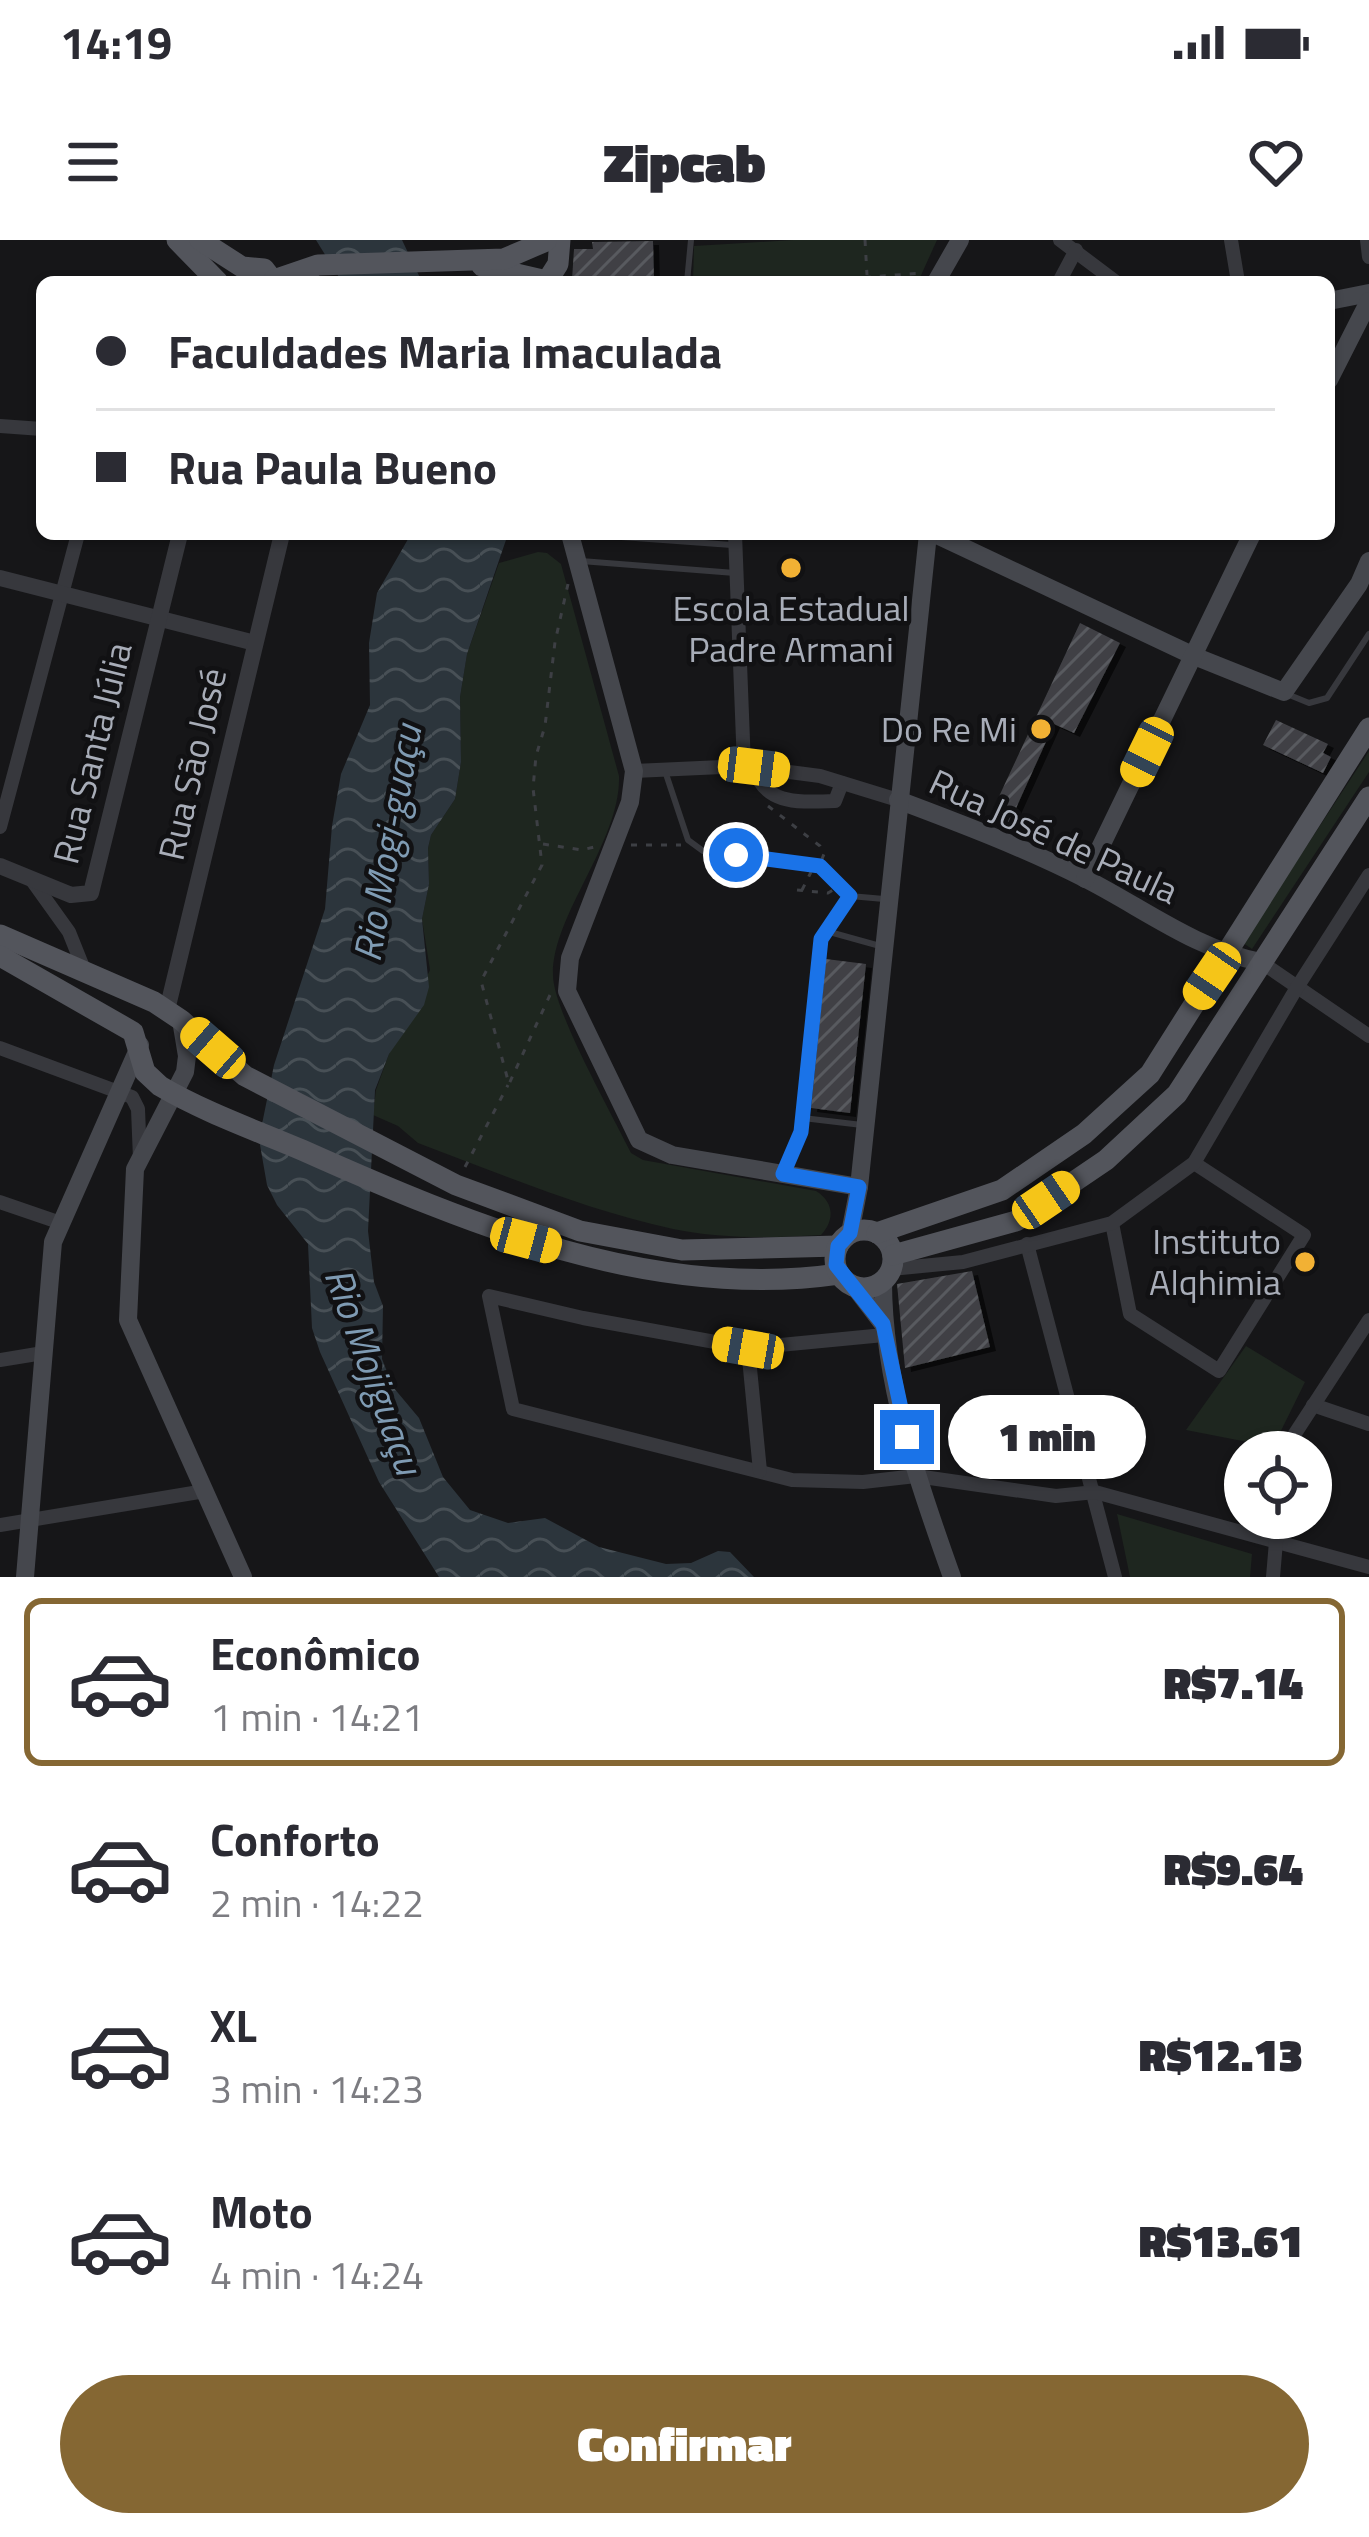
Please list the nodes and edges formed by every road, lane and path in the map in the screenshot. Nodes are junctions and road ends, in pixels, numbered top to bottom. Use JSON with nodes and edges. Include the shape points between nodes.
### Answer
{"nodes":[{"id":1,"x":177,"y":240,"type":"edge"},
{"id":2,"x":200,"y":240,"type":"edge"},
{"id":3,"x":546,"y":240,"type":"edge"},
{"id":4,"x":560,"y":240,"type":"edge"},
{"id":5,"x":691,"y":240,"type":"edge"},
{"id":6,"x":866,"y":240,"type":"edge"},
{"id":7,"x":960,"y":240,"type":"edge"},
{"id":8,"x":1060,"y":240,"type":"edge"},
{"id":9,"x":1231,"y":240,"type":"edge"},
{"id":10,"x":1367,"y":240,"type":"edge"},
{"id":11,"x":1076,"y":250,"type":"junction"},
{"id":12,"x":1369,"y":257,"type":"edge"},
{"id":13,"x":460,"y":263,"type":"junction"},
{"id":14,"x":235,"y":274,"type":"edge"},
{"id":15,"x":212,"y":276,"type":"edge"},
{"id":16,"x":270,"y":276,"type":"edge"},
{"id":17,"x":289,"y":276,"type":"edge"},
{"id":18,"x":530,"y":276,"type":"edge"},
{"id":19,"x":550,"y":276,"type":"edge"},
{"id":20,"x":553,"y":276,"type":"edge"},
{"id":21,"x":688,"y":276,"type":"edge"},
{"id":22,"x":867,"y":276,"type":"edge"},
{"id":23,"x":940,"y":276,"type":"edge"},
{"id":24,"x":1062,"y":276,"type":"edge"},
{"id":25,"x":1108,"y":276,"type":"edge"},
{"id":26,"x":1237,"y":276,"type":"edge"},
{"id":27,"x":1369,"y":297,"type":"edge"},
{"id":28,"x":1335,"y":300,"type":"edge"},
{"id":29,"x":1335,"y":368,"type":"edge"},
{"id":30,"x":0,"y":426,"type":"edge"},
{"id":31,"x":36,"y":429,"type":"edge"},
{"id":32,"x":76,"y":540,"type":"edge"},
{"id":33,"x":179,"y":540,"type":"edge"},
{"id":34,"x":281,"y":540,"type":"edge"},
{"id":35,"x":572,"y":540,"type":"edge"},
{"id":36,"x":736,"y":540,"type":"edge"},
{"id":37,"x":930,"y":540,"type":"edge"},
{"id":38,"x":944,"y":540,"type":"edge"},
{"id":39,"x":1249,"y":540,"type":"edge"},
{"id":40,"x":578,"y":560,"type":"junction"},
{"id":41,"x":1369,"y":561,"type":"edge"},
{"id":42,"x":737,"y":573,"type":"junction"},
{"id":43,"x":0,"y":578,"type":"edge"},
{"id":44,"x":1364,"y":591,"type":"edge"},
{"id":45,"x":62,"y":594,"type":"junction"},
{"id":46,"x":159,"y":620,"type":"junction"},
{"id":47,"x":1369,"y":634,"type":"edge"},
{"id":48,"x":255,"y":644,"type":"junction"},
{"id":49,"x":1194,"y":656,"type":"junction"},
{"id":50,"x":1284,"y":692,"type":"junction"},
{"id":51,"x":1369,"y":728,"type":"edge"},
{"id":52,"x":749,"y":766,"type":"junction"},
{"id":53,"x":664,"y":770,"type":"junction"},
{"id":54,"x":634,"y":771,"type":"junction"},
{"id":55,"x":842,"y":783,"type":"junction"},
{"id":56,"x":767,"y":794,"type":"junction"},
{"id":57,"x":1369,"y":796,"type":"edge"},
{"id":58,"x":898,"y":800,"type":"junction"},
{"id":59,"x":0,"y":827,"type":"edge"},
{"id":60,"x":615,"y":841,"type":"junction"},
{"id":61,"x":541,"y":844,"type":"junction"},
{"id":62,"x":695,"y":845,"type":"junction"},
{"id":63,"x":0,"y":866,"type":"edge"},
{"id":64,"x":816,"y":866,"type":"junction"},
{"id":65,"x":1369,"y":874,"type":"edge"},
{"id":66,"x":31,"y":878,"type":"junction"},
{"id":67,"x":1085,"y":879,"type":"junction"},
{"id":68,"x":839,"y":885,"type":"junction"},
{"id":69,"x":850,"y":896,"type":"junction"},
{"id":70,"x":888,"y":899,"type":"junction"},
{"id":71,"x":826,"y":931,"type":"junction"},
{"id":72,"x":0,"y":935,"type":"edge"},
{"id":73,"x":883,"y":947,"type":"junction"},
{"id":74,"x":1226,"y":955,"type":"junction"},
{"id":75,"x":0,"y":956,"type":"edge"},
{"id":76,"x":1261,"y":962,"type":"junction"},
{"id":77,"x":569,"y":971,"type":"junction"},
{"id":78,"x":85,"y":972,"type":"junction"},
{"id":79,"x":1296,"y":989,"type":"junction"},
{"id":80,"x":174,"y":1015,"type":"junction"},
{"id":81,"x":1369,"y":1036,"type":"edge"},
{"id":82,"x":140,"y":1045,"type":"junction"},
{"id":83,"x":0,"y":1048,"type":"edge"},
{"id":84,"x":509,"y":1084,"type":"junction"},
{"id":85,"x":118,"y":1092,"type":"junction"},
{"id":86,"x":177,"y":1094,"type":"junction"},
{"id":87,"x":802,"y":1118,"type":"junction"},
{"id":88,"x":866,"y":1125,"type":"junction"},
{"id":89,"x":140,"y":1159,"type":"junction"},
{"id":90,"x":468,"y":1161,"type":"dead end"},
{"id":91,"x":1194,"y":1163,"type":"junction"},
{"id":92,"x":783,"y":1174,"type":"junction"},
{"id":93,"x":859,"y":1187,"type":"junction"},
{"id":94,"x":0,"y":1202,"type":"edge"},
{"id":95,"x":61,"y":1222,"type":"junction"},
{"id":96,"x":1112,"y":1223,"type":"junction"},
{"id":97,"x":877,"y":1232,"type":"junction"},
{"id":98,"x":844,"y":1240,"type":"junction"},
{"id":99,"x":1027,"y":1244,"type":"junction"},
{"id":100,"x":889,"y":1268,"type":"junction"},
{"id":101,"x":847,"y":1280,"type":"junction"},
{"id":102,"x":1369,"y":1320,"type":"edge"},
{"id":103,"x":883,"y":1330,"type":"junction"},
{"id":104,"x":748,"y":1348,"type":"junction"},
{"id":105,"x":44,"y":1353,"type":"junction"},
{"id":106,"x":0,"y":1360,"type":"edge"},
{"id":107,"x":1313,"y":1405,"type":"junction"},
{"id":108,"x":1369,"y":1424,"type":"edge"},
{"id":109,"x":1296,"y":1431,"type":"edge"},
{"id":110,"x":760,"y":1472,"type":"junction"},
{"id":111,"x":916,"y":1476,"type":"junction"},
{"id":112,"x":205,"y":1491,"type":"junction"},
{"id":113,"x":1095,"y":1492,"type":"junction"},
{"id":114,"x":30,"y":1520,"type":"junction"},
{"id":115,"x":0,"y":1526,"type":"edge"},
{"id":116,"x":1276,"y":1539,"type":"edge"},
{"id":117,"x":1276,"y":1542,"type":"junction"},
{"id":118,"x":1369,"y":1567,"type":"edge"},
{"id":119,"x":25,"y":1577,"type":"edge"},
{"id":120,"x":243,"y":1577,"type":"edge"},
{"id":121,"x":952,"y":1577,"type":"edge"},
{"id":122,"x":1115,"y":1577,"type":"edge"},
{"id":123,"x":1273,"y":1577,"type":"edge"}],
"edges":[{"from":1,"to":15,"type":"main road"},
{"from":2,"to":14,"type":"main road"},
{"from":3,"to":13,"type":"main road","via":[[504,259]]},
{"from":3,"to":19,"type":"main road"},
{"from":4,"to":20,"type":"main road"},
{"from":5,"to":21,"type":"lane"},
{"from":6,"to":22,"type":"path"},
{"from":7,"to":23,"type":"main road"},
{"from":8,"to":11,"type":"street"},
{"from":9,"to":26,"type":"street"},
{"from":10,"to":12,"type":"street"},
{"from":11,"to":24,"type":"street"},
{"from":11,"to":25,"type":"street"},
{"from":13,"to":17,"type":"main road","via":[[318,266]]},
{"from":13,"to":18,"type":"main road"},
{"from":14,"to":16,"type":"main road","via":[[264,268]]},
{"from":27,"to":28,"type":"main road"},
{"from":27,"to":29,"type":"main road"},
{"from":30,"to":31,"type":"street"},
{"from":32,"to":45,"type":"street"},
{"from":33,"to":46,"type":"street","name":"Rua Santa Júlia"},
{"from":34,"to":48,"type":"street","name":"Rua São José"},
{"from":35,"to":40,"type":"main road"},
{"from":36,"to":42,"type":"street"},
{"from":37,"to":58,"type":"main road"},
{"from":38,"to":49,"type":"main road"},
{"from":39,"to":49,"type":"main road"},
{"from":40,"to":42,"type":"lane"},
{"from":40,"to":54,"type":"main road"},
{"from":40,"to":61,"type":"path","via":[[563,598],[536,756]]},
{"from":41,"to":44,"type":"main road"},
{"from":42,"to":52,"type":"street"},
{"from":43,"to":45,"type":"street"},
{"from":44,"to":50,"type":"main road"},
{"from":45,"to":46,"type":"street"},
{"from":45,"to":59,"type":"street"},
{"from":46,"to":48,"type":"street"},
{"from":46,"to":66,"type":"street","name":"Rua Santa Júlia","via":[[91,893],[71,895]]},
{"from":47,"to":50,"type":"lane","via":[[1327,698],[1309,703]]},
{"from":48,"to":80,"type":"street","name":"Rua São José"},
{"from":49,"to":50,"type":"main road"},
{"from":49,"to":67,"type":"main road"},
{"from":51,"to":74,"type":"main road"},
{"from":52,"to":53,"type":"street"},
{"from":52,"to":55,"type":"street"},
{"from":52,"to":56,"type":"street"},
{"from":53,"to":54,"type":"street"},
{"from":53,"to":62,"type":"lane"},
{"from":54,"to":60,"type":"main road"},
{"from":55,"to":56,"type":"street","via":[[835,801]]},
{"from":55,"to":58,"type":"street"},
{"from":56,"to":64,"type":"path","via":[[768,808],[820,846]]},
{"from":57,"to":76,"type":"main road"},
{"from":58,"to":67,"type":"main road","name":"Rua José de Paula"},
{"from":58,"to":70,"type":"main road"},
{"from":60,"to":61,"type":"path","via":[[582,850]]},
{"from":60,"to":62,"type":"path"},
{"from":60,"to":77,"type":"main road"},
{"from":61,"to":84,"type":"path","via":[[534,884],[482,981]]},
{"from":62,"to":64,"type":"lane"},
{"from":63,"to":66,"type":"street","name":"Rua Santa Júlia"},
{"from":64,"to":68,"type":"lane"},
{"from":64,"to":68,"type":"path","via":[[800,890],[828,893]]},
{"from":65,"to":79,"type":"street"},
{"from":66,"to":78,"type":"street","via":[[69,932]]},
{"from":67,"to":74,"type":"main road","name":"Rua José de Paula"},
{"from":68,"to":69,"type":"lane"},
{"from":69,"to":70,"type":"lane"},
{"from":69,"to":71,"type":"lane"},
{"from":70,"to":73,"type":"main road"},
{"from":71,"to":73,"type":"lane"},
{"from":71,"to":87,"type":"lane"},
{"from":72,"to":78,"type":"main road"},
{"from":73,"to":88,"type":"main road"},
{"from":74,"to":76,"type":"main road","name":"Rua José de Paula"},
{"from":74,"to":97,"type":"main road","via":[[1150,1074],[1084,1135],[1002,1190]]},
{"from":75,"to":82,"type":"main road","via":[[126,1026]]},
{"from":76,"to":79,"type":"street","name":"Rua José de Paula"},
{"from":76,"to":100,"type":"main road","via":[[1177,1094],[1106,1160],[1016,1221]]},
{"from":77,"to":84,"type":"path","via":[[554,986]]},
{"from":77,"to":92,"type":"main road","via":[[567,991],[639,1139],[672,1155]]},
{"from":78,"to":80,"type":"main road"},
{"from":79,"to":81,"type":"street","name":"Rua José de Paula"},
{"from":79,"to":91,"type":"street"},
{"from":80,"to":86,"type":"main road","via":[[187,1056]]},
{"from":80,"to":98,"type":"main road","via":[[258,1083],[456,1185],[580,1231],[682,1250]]},
{"from":82,"to":85,"type":"main road"},
{"from":82,"to":86,"type":"main road","via":[[145,1072]]},
{"from":83,"to":85,"type":"street"},
{"from":84,"to":90,"type":"path"},
{"from":85,"to":89,"type":"street","via":[[138,1108]]},
{"from":85,"to":95,"type":"main road"},
{"from":86,"to":89,"type":"main road"},
{"from":86,"to":101,"type":"main road","via":[[427,1206],[526,1240],[670,1274]]},
{"from":87,"to":88,"type":"lane"},
{"from":87,"to":92,"type":"lane"},
{"from":88,"to":93,"type":"main road"},
{"from":89,"to":112,"type":"main road","via":[[128,1320]]},
{"from":91,"to":96,"type":"street"},
{"from":91,"to":96,"type":"street","via":[[1304,1235],[1219,1371],[1130,1314]]},
{"from":92,"to":93,"type":"main road"},
{"from":93,"to":98,"type":"main road"},
{"from":94,"to":95,"type":"street"},
{"from":95,"to":105,"type":"main road"},
{"from":96,"to":99,"type":"street"},
{"from":97,"to":98,"type":"main road"},
{"from":97,"to":100,"type":"main road","via":[[890,1245]]},
{"from":98,"to":101,"type":"main road","via":[[835,1255]]},
{"from":99,"to":100,"type":"street","via":[[963,1262]]},
{"from":99,"to":113,"type":"street"},
{"from":100,"to":101,"type":"main road","via":[[864,1288]]},
{"from":100,"to":103,"type":"main road"},
{"from":101,"to":103,"type":"main road"},
{"from":102,"to":107,"type":"street"},
{"from":103,"to":104,"type":"street"},
{"from":103,"to":111,"type":"main road"},
{"from":104,"to":110,"type":"street"},
{"from":104,"to":110,"type":"street","via":[[490,1296],[513,1409]]},
{"from":105,"to":106,"type":"street"},
{"from":105,"to":114,"type":"main road"},
{"from":107,"to":108,"type":"street"},
{"from":107,"to":109,"type":"street"},
{"from":110,"to":111,"type":"street","via":[[863,1482]]},
{"from":111,"to":113,"type":"street","via":[[1056,1496]]},
{"from":111,"to":121,"type":"main road"},
{"from":112,"to":114,"type":"street"},
{"from":112,"to":120,"type":"main road"},
{"from":113,"to":117,"type":"street"},
{"from":113,"to":122,"type":"street"},
{"from":114,"to":115,"type":"street"},
{"from":114,"to":119,"type":"main road"},
{"from":116,"to":117,"type":"street"},
{"from":117,"to":118,"type":"street"},
{"from":117,"to":123,"type":"street"}]}
